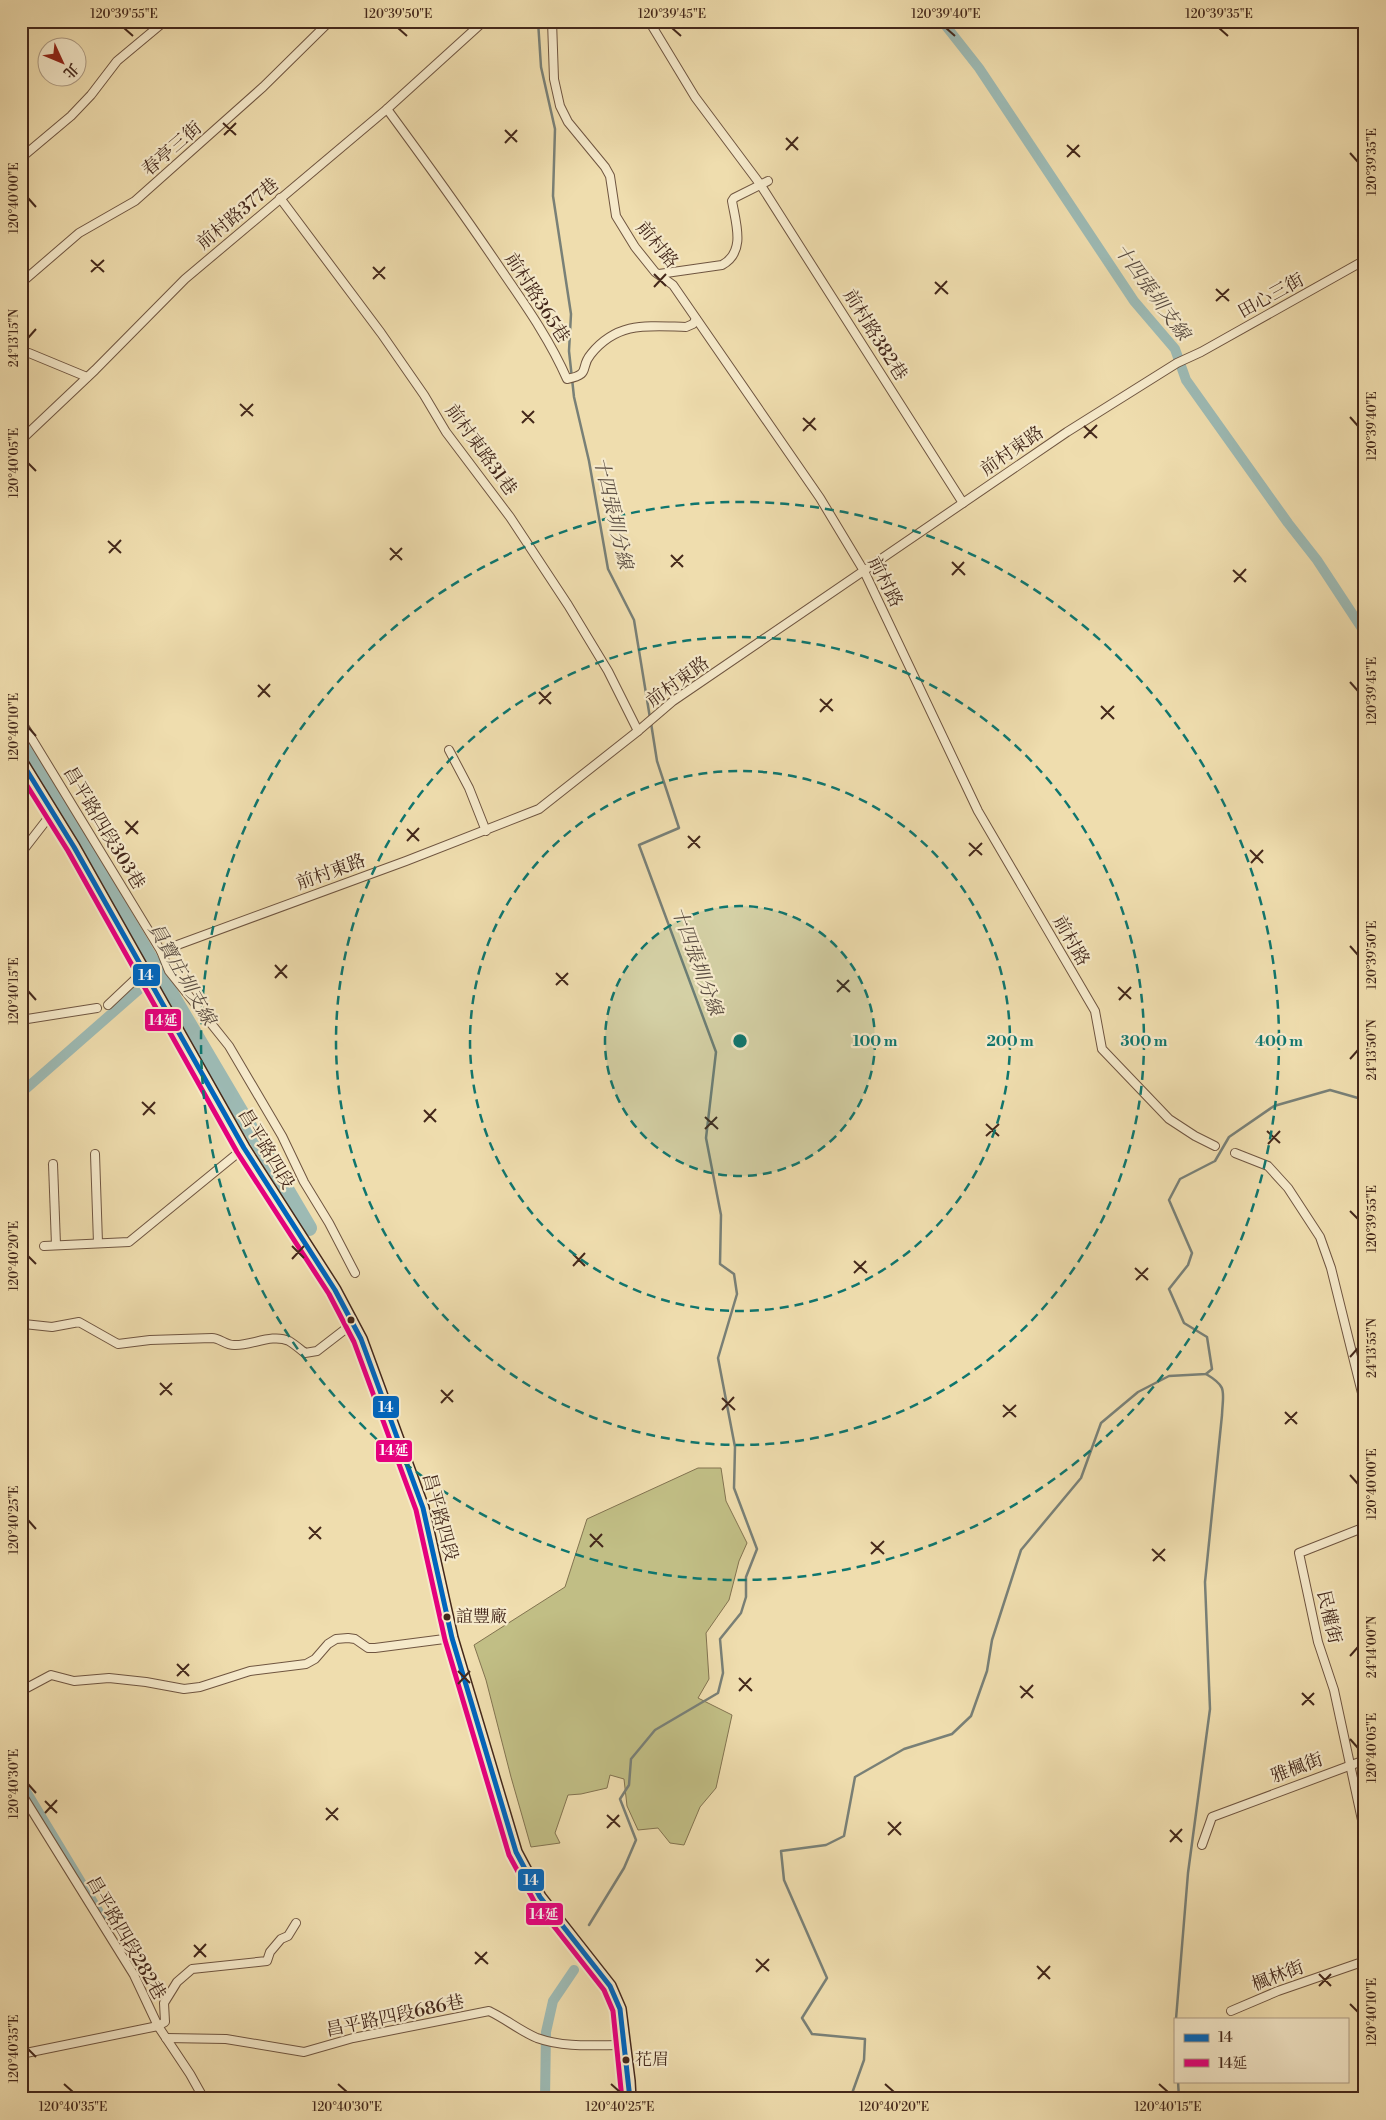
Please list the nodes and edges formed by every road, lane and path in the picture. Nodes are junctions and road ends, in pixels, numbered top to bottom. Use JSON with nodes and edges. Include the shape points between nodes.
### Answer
{"nodes":[{"id":1,"x":25,"y":21,"type":"edge"},
{"id":2,"x":165,"y":21,"type":"edge"},
{"id":3,"x":330,"y":21,"type":"edge"},
{"id":4,"x":484,"y":21,"type":"edge"},
{"id":5,"x":552,"y":21,"type":"edge"},
{"id":6,"x":649,"y":21,"type":"edge"},
{"id":7,"x":21,"y":25,"type":"edge"},
{"id":8,"x":386,"y":109,"type":"junction"},
{"id":9,"x":21,"y":158,"type":"edge"},
{"id":10,"x":764,"y":182,"type":"junction"},
{"id":11,"x":280,"y":198,"type":"junction"},
{"id":12,"x":1365,"y":260,"type":"edge"},
{"id":13,"x":659,"y":274,"type":"junction"},
{"id":14,"x":21,"y":284,"type":"edge"},
{"id":15,"x":696,"y":319,"type":"junction"},
{"id":16,"x":21,"y":356,"type":"edge"},
{"id":17,"x":1177,"y":363,"type":"joint"},
{"id":18,"x":87,"y":377,"type":"junction"},
{"id":19,"x":21,"y":440,"type":"edge"},
{"id":20,"x":963,"y":503,"type":"junction"},
{"id":21,"x":864,"y":571,"type":"junction"},
{"id":22,"x":21,"y":721,"type":"edge"},
{"id":23,"x":638,"y":731,"type":"junction"},
{"id":24,"x":449,"y":750,"type":"dead end"},
{"id":25,"x":21,"y":761,"type":"edge"},
{"id":26,"x":52,"y":813,"type":"junction"},
{"id":27,"x":486,"y":831,"type":"junction"},
{"id":28,"x":21,"y":854,"type":"edge"},
{"id":29,"x":161,"y":951,"type":"junction"},
{"id":30,"x":144,"y":971,"type":"junction"},
{"id":31,"x":108,"y":1005,"type":"dead end"},
{"id":32,"x":97,"y":1008,"type":"dead end"},
{"id":33,"x":21,"y":1020,"type":"edge"},
{"id":34,"x":1215,"y":1146,"type":"dead end"},
{"id":35,"x":244,"y":1148,"type":"junction"},
{"id":36,"x":1235,"y":1153,"type":"dead end"},
{"id":37,"x":95,"y":1154,"type":"dead end"},
{"id":38,"x":53,"y":1164,"type":"dead end"},
{"id":39,"x":98,"y":1243,"type":"junction"},
{"id":40,"x":56,"y":1245,"type":"junction"},
{"id":41,"x":44,"y":1246,"type":"dead end"},
{"id":42,"x":355,"y":1273,"type":"dead end"},
{"id":43,"x":24,"y":1324,"type":"dead end"},
{"id":44,"x":352,"y":1324,"type":"junction"},
{"id":45,"x":1365,"y":1405,"type":"edge"},
{"id":46,"x":1365,"y":1527,"type":"edge"},
{"id":47,"x":452,"y":1638,"type":"junction"},
{"id":48,"x":21,"y":1691,"type":"edge"},
{"id":49,"x":1365,"y":1760,"type":"edge"},
{"id":50,"x":1349,"y":1765,"type":"junction"},
{"id":51,"x":21,"y":1793,"type":"edge"},
{"id":52,"x":1365,"y":1834,"type":"edge"},
{"id":53,"x":1202,"y":1845,"type":"dead end"},
{"id":54,"x":296,"y":1923,"type":"dead end"},
{"id":55,"x":1365,"y":1961,"type":"edge"},
{"id":56,"x":1231,"y":2011,"type":"dead end"},
{"id":57,"x":158,"y":2026,"type":"junction"},
{"id":58,"x":166,"y":2038,"type":"junction"},
{"id":59,"x":623,"y":2045,"type":"junction"},
{"id":60,"x":21,"y":2054,"type":"edge"},
{"id":61,"x":204,"y":2099,"type":"edge"},
{"id":62,"x":630,"y":2099,"type":"edge"}],
"edges":[{"from":1,"to":7,"type":"street"},
{"from":2,"to":9,"type":"street","via":[[117,62],[71,116]]},
{"from":3,"to":14,"type":"street","name":"春亭三街","via":[[263,87],[135,201],[79,233]]},
{"from":4,"to":8,"type":"street","name":"前村路377巷"},
{"from":5,"to":13,"type":"street","name":"前村路","via":[[554,79],[560,106],[568,122],[605,167],[610,176],[616,216],[635,247]]},
{"from":6,"to":10,"type":"street","name":"前村路382巷","via":[[695,97]]},
{"from":8,"to":11,"type":"street","name":"前村路377巷"},
{"from":8,"to":15,"type":"street","name":"前村路365巷","via":[[523,301],[554,350],[567,379],[585,371],[589,356],[620,330],[634,326],[686,327]]},
{"from":10,"to":13,"type":"street","via":[[732,202],[738,243],[727,263]]},
{"from":10,"to":20,"type":"street","name":"前村路382巷"},
{"from":11,"to":18,"type":"street","name":"前村路377巷","via":[[185,279]]},
{"from":11,"to":23,"type":"street","name":"前村東路31巷","via":[[381,333],[446,432],[510,517],[608,671]]},
{"from":12,"to":17,"type":"street","name":"田心三街"},
{"from":13,"to":15,"type":"street","name":"前村路","via":[[673,285]]},
{"from":15,"to":21,"type":"street","name":"前村路","via":[[820,498]]},
{"from":16,"to":18,"type":"street","via":[[29,353]]},
{"from":17,"to":20,"type":"street","name":"前村東路"},
{"from":18,"to":19,"type":"street","name":"前村路377巷"},
{"from":20,"to":21,"type":"street","name":"前村東路"},
{"from":21,"to":23,"type":"street","name":"前村東路","via":[[673,701]]},
{"from":21,"to":34,"type":"street","name":"前村路","via":[[978,811],[1095,1011],[1102,1049],[1170,1119]]},
{"from":22,"to":29,"type":"street","name":"昌平路四段303巷"},
{"from":23,"to":27,"type":"street","name":"前村東路","via":[[539,809]]},
{"from":24,"to":27,"type":"street"},
{"from":25,"to":26,"type":"street","name":"昌平路四段"},
{"from":26,"to":28,"type":"street"},
{"from":26,"to":30,"type":"street","name":"昌平路四段"},
{"from":27,"to":29,"type":"street","name":"前村東路"},
{"from":29,"to":42,"type":"street","name":"昌平路四段303巷","via":[[170,972],[229,1046],[282,1136]]},
{"from":30,"to":31,"type":"street"},
{"from":30,"to":35,"type":"street","name":"昌平路四段"},
{"from":32,"to":33,"type":"street"},
{"from":35,"to":39,"type":"street","via":[[129,1242]]},
{"from":35,"to":44,"type":"street","name":"昌平路四段"},
{"from":36,"to":45,"type":"street","via":[[1268,1166],[1288,1188],[1320,1237],[1331,1268]]},
{"from":37,"to":39,"type":"street"},
{"from":38,"to":40,"type":"street"},
{"from":39,"to":40,"type":"street"},
{"from":40,"to":41,"type":"street"},
{"from":43,"to":44,"type":"street","via":[[52,1327],[78,1322],[118,1344],[212,1338],[236,1345],[272,1339],[288,1340],[305,1353],[317,1350]]},
{"from":44,"to":47,"type":"street","name":"昌平路四段","via":[[361,1339],[416,1485]]},
{"from":46,"to":50,"type":"street","name":"民權街","via":[[1299,1552],[1318,1642],[1334,1690]]},
{"from":47,"to":48,"type":"street","via":[[375,1648],[368,1648],[355,1639],[336,1639],[306,1664],[250,1672],[184,1689],[109,1678],[74,1681],[51,1675]]},
{"from":47,"to":59,"type":"street","name":"昌平路四段","via":[[516,1852],[540,1897],[610,1986],[620,2009]]},
{"from":49,"to":50,"type":"street","name":"雅楓街"},
{"from":50,"to":52,"type":"street","name":"民權街"},
{"from":50,"to":53,"type":"street","name":"雅楓街","via":[[1212,1817]]},
{"from":51,"to":57,"type":"street","name":"昌平路四段282巷","via":[[134,1975]]},
{"from":54,"to":57,"type":"street","via":[[288,1936],[270,1952],[267,1961],[192,1969],[177,1982],[164,2003],[165,2022]]},
{"from":55,"to":56,"type":"street","name":"楓林街"},
{"from":57,"to":58,"type":"street","name":"昌平路四段282巷"},
{"from":57,"to":60,"type":"street"},
{"from":58,"to":59,"type":"street","name":"昌平路四段686巷","via":[[226,2039],[304,2052],[352,2038],[489,2011],[538,2038],[567,2046]]},
{"from":58,"to":61,"type":"street","name":"昌平路四段282巷"},
{"from":59,"to":62,"type":"street","name":"昌平路四段"}]}
